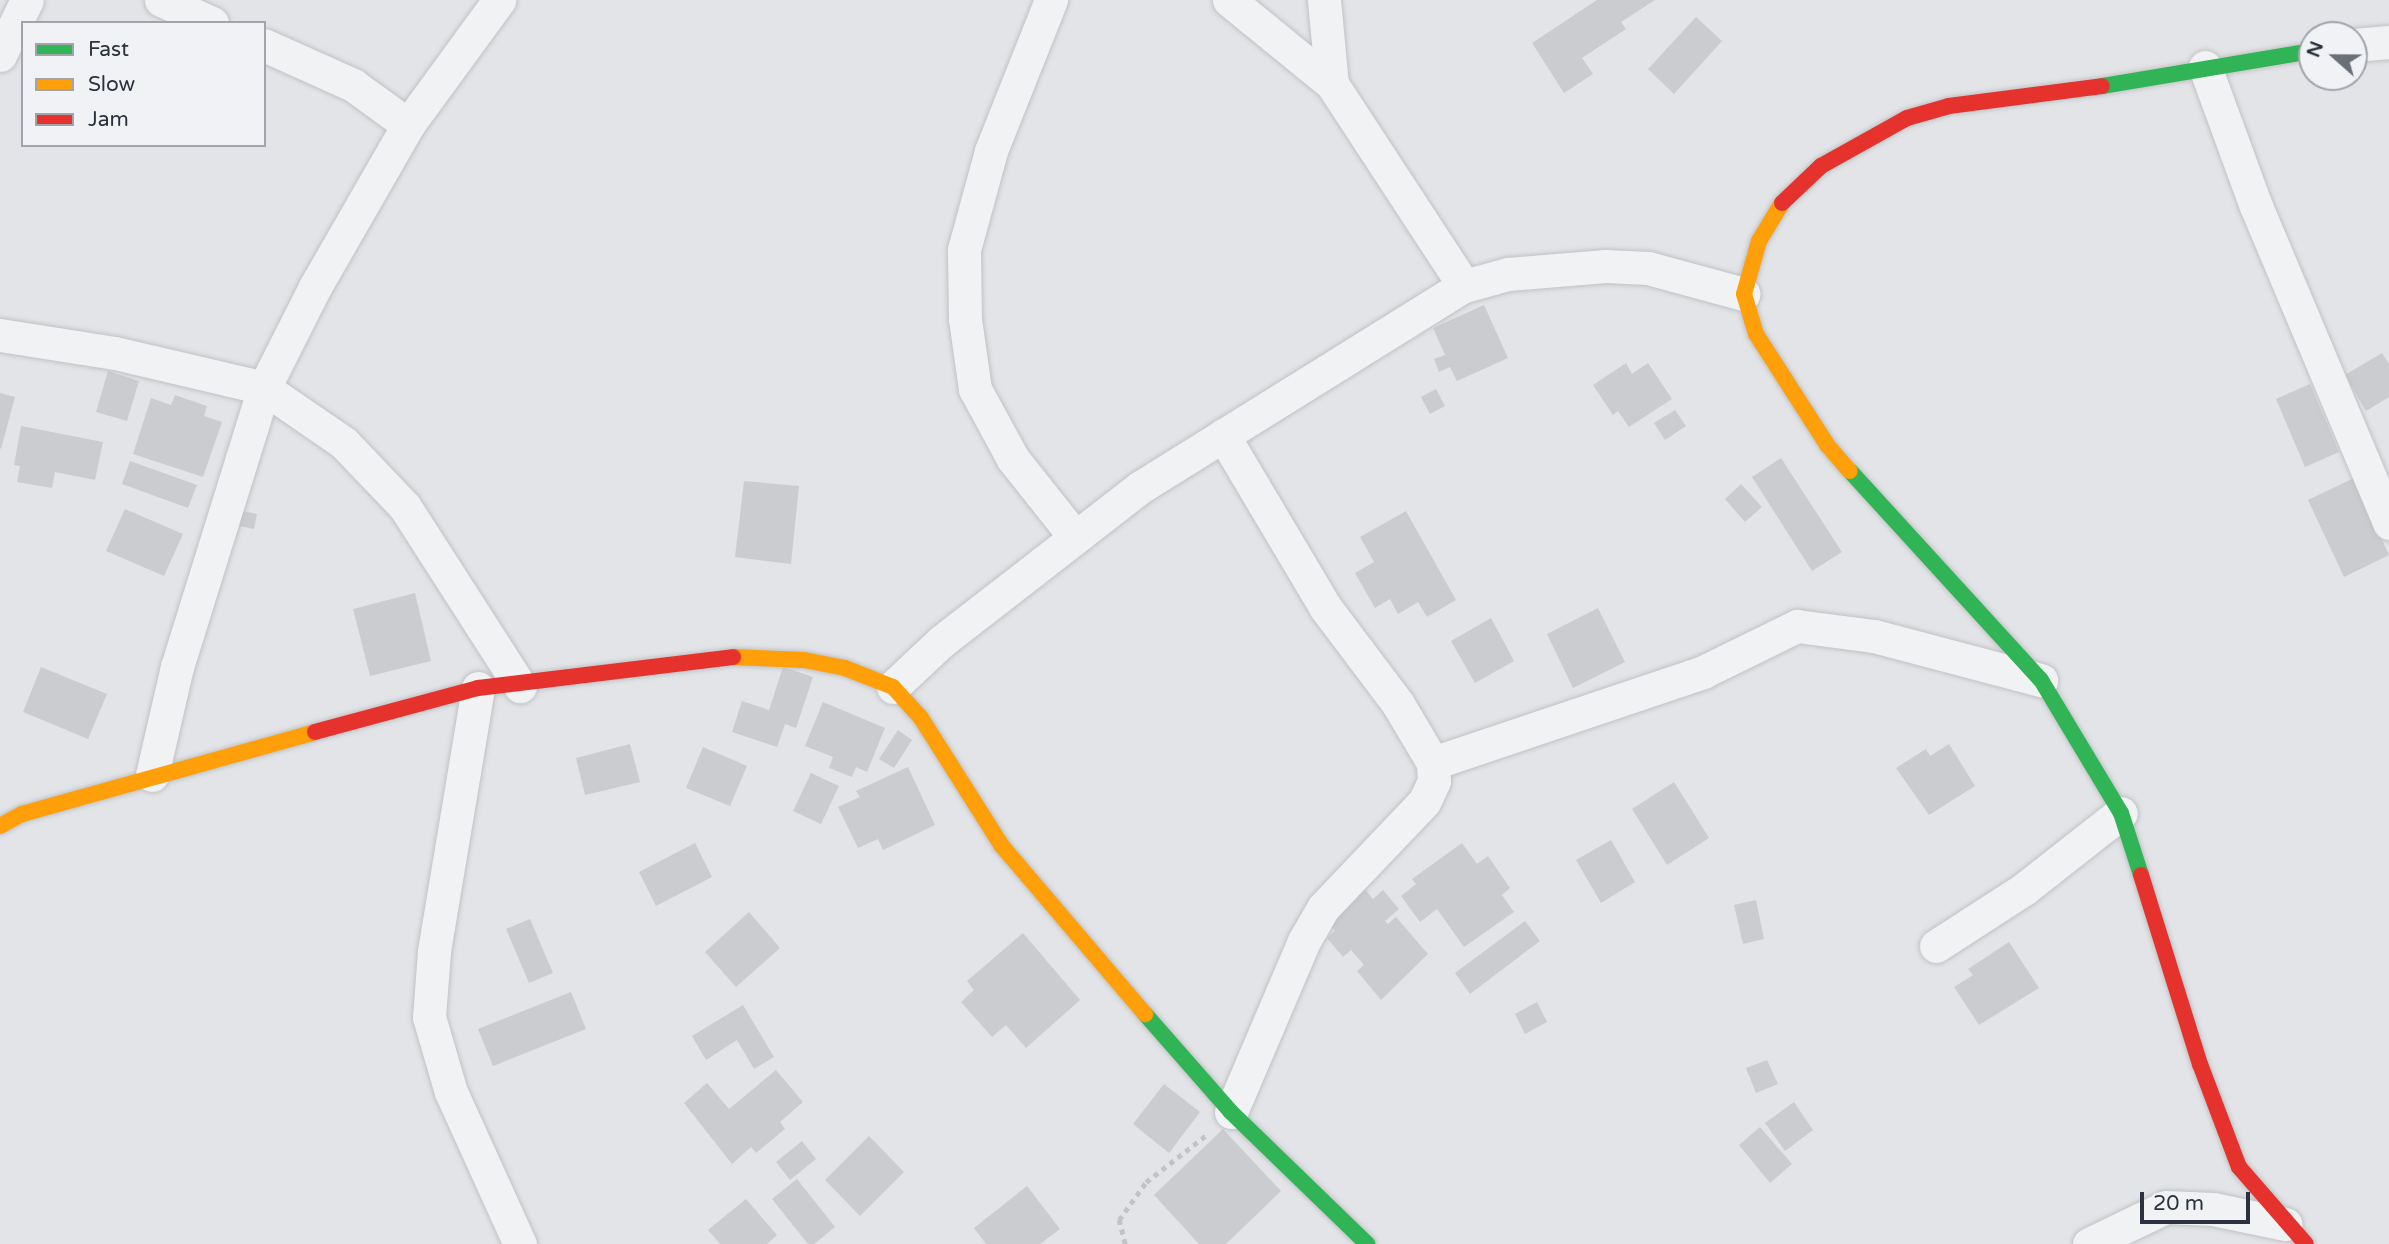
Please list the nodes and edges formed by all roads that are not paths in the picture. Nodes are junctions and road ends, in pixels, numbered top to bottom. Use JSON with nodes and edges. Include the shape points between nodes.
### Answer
{"nodes":[{"id":1,"x":27,"y":0,"type":"edge"},
{"id":2,"x":161,"y":0,"type":"edge"},
{"id":3,"x":499,"y":0,"type":"edge"},
{"id":4,"x":1051,"y":0,"type":"edge"},
{"id":5,"x":1229,"y":0,"type":"edge"},
{"id":6,"x":1324,"y":0,"type":"edge"},
{"id":7,"x":208,"y":21,"type":"edge"},
{"id":8,"x":2389,"y":42,"type":"edge"},
{"id":9,"x":2368,"y":44,"type":"edge"},
{"id":10,"x":266,"y":46,"type":"edge"},
{"id":11,"x":2298,"y":53,"type":"edge"},
{"id":12,"x":0,"y":55,"type":"edge"},
{"id":13,"x":2205,"y":67,"type":"junction"},
{"id":14,"x":1332,"y":84,"type":"junction"},
{"id":15,"x":408,"y":125,"type":"junction"},
{"id":16,"x":1464,"y":286,"type":"junction"},
{"id":17,"x":1744,"y":294,"type":"junction"},
{"id":18,"x":0,"y":334,"type":"edge"},
{"id":19,"x":264,"y":388,"type":"junction"},
{"id":20,"x":1223,"y":435,"type":"junction"},
{"id":21,"x":2389,"y":523,"type":"edge"},
{"id":22,"x":1075,"y":537,"type":"junction"},
{"id":23,"x":2041,"y":680,"type":"junction"},
{"id":24,"x":520,"y":685,"type":"junction"},
{"id":25,"x":893,"y":687,"type":"junction"},
{"id":26,"x":478,"y":688,"type":"junction"},
{"id":27,"x":1433,"y":763,"type":"junction"},
{"id":28,"x":152,"y":775,"type":"junction"},
{"id":29,"x":2121,"y":813,"type":"junction"},
{"id":30,"x":0,"y":826,"type":"edge"},
{"id":31,"x":1936,"y":946,"type":"dead end"},
{"id":32,"x":1233,"y":1114,"type":"junction"},
{"id":33,"x":2295,"y":1234,"type":"edge"},
{"id":34,"x":520,"y":1244,"type":"edge"},
{"id":35,"x":1367,"y":1244,"type":"edge"},
{"id":36,"x":2089,"y":1244,"type":"edge"}],
"edges":[{"from":1,"to":12,"type":"street"},
{"from":2,"to":7,"type":"street"},
{"from":3,"to":15,"type":"street"},
{"from":4,"to":22,"type":"street","via":[[991,151],[964,250],[965,319],[975,388],[1013,460]]},
{"from":5,"to":14,"type":"street"},
{"from":6,"to":14,"type":"street"},
{"from":8,"to":9,"type":"street"},
{"from":10,"to":15,"type":"street","via":[[353,85]]},
{"from":11,"to":13,"type":"street"},
{"from":13,"to":17,"type":"street","via":[[2134,82],[1949,106],[1907,118],[1821,166],[1785,199],[1759,241]]},
{"from":13,"to":21,"type":"street","via":[[2256,206]]},
{"from":14,"to":16,"type":"street"},
{"from":15,"to":19,"type":"street","via":[[315,287]]},
{"from":16,"to":17,"type":"street","via":[[1508,274],[1606,266],[1648,268]]},
{"from":16,"to":20,"type":"street"},
{"from":17,"to":23,"type":"street","via":[[1756,334],[1828,446],[1931,566]]},
{"from":18,"to":19,"type":"street","via":[[115,353]]},
{"from":19,"to":24,"type":"street","via":[[344,443],[405,507]]},
{"from":19,"to":28,"type":"street","via":[[177,667]]},
{"from":20,"to":22,"type":"street","via":[[1139,488]]},
{"from":20,"to":27,"type":"street","via":[[1325,607],[1398,704]]},
{"from":22,"to":25,"type":"street","via":[[942,641]]},
{"from":23,"to":27,"type":"street","via":[[1874,636],[1797,626],[1703,672]]},
{"from":23,"to":29,"type":"street"},
{"from":24,"to":25,"type":"street","via":[[721,656],[804,660],[845,668]]},
{"from":24,"to":26,"type":"street"},
{"from":25,"to":32,"type":"street","via":[[921,718],[1002,846]]},
{"from":26,"to":28,"type":"street"},
{"from":26,"to":34,"type":"street","via":[[434,952],[429,1017],[451,1092]]},
{"from":27,"to":32,"type":"street","via":[[1434,781],[1424,802],[1323,908],[1304,941]]},
{"from":28,"to":30,"type":"street","via":[[22,814]]},
{"from":29,"to":31,"type":"street","via":[[2024,889]]},
{"from":29,"to":33,"type":"street","via":[[2200,1063],[2239,1167]]},
{"from":32,"to":35,"type":"street"},
{"from":33,"to":36,"type":"street","via":[[2213,1209],[2166,1208]]}]}
